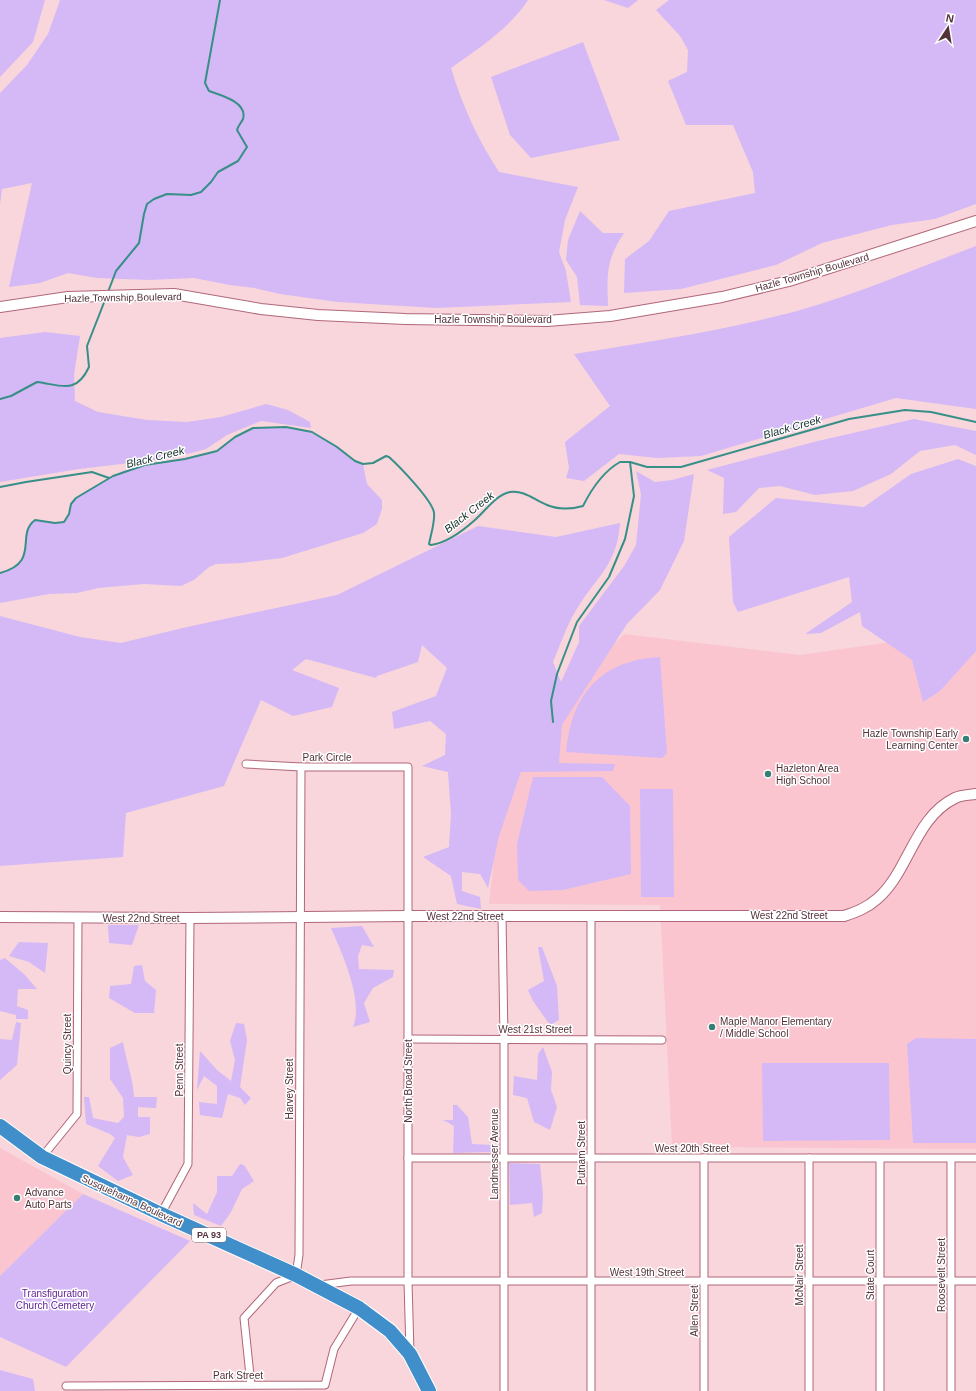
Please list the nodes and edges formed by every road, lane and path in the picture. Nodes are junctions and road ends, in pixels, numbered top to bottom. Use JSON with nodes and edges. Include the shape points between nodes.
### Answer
{"nodes":[{"id":1,"x":976,"y":221,"type":"edge"},
{"id":2,"x":0,"y":307,"type":"edge"},
{"id":3,"x":246,"y":764,"type":"dead end"},
{"id":4,"x":301,"y":767,"type":"junction"},
{"id":5,"x":408,"y":767,"type":"joint"},
{"id":6,"x":976,"y":794,"type":"edge"},
{"id":7,"x":300,"y":916,"type":"junction"},
{"id":8,"x":408,"y":916,"type":"junction"},
{"id":9,"x":502,"y":916,"type":"junction"},
{"id":10,"x":591,"y":916,"type":"junction"},
{"id":11,"x":0,"y":917,"type":"edge"},
{"id":12,"x":78,"y":918,"type":"junction"},
{"id":13,"x":190,"y":918,"type":"junction"},
{"id":14,"x":408,"y":1039,"type":"junction"},
{"id":15,"x":504,"y":1039,"type":"junction"},
{"id":16,"x":591,"y":1040,"type":"junction"},
{"id":17,"x":662,"y":1040,"type":"dead end"},
{"id":18,"x":0,"y":1126,"type":"edge"},
{"id":19,"x":42,"y":1157,"type":"junction"},
{"id":20,"x":408,"y":1158,"type":"junction"},
{"id":21,"x":504,"y":1158,"type":"junction"},
{"id":22,"x":591,"y":1158,"type":"junction"},
{"id":23,"x":704,"y":1158,"type":"junction"},
{"id":24,"x":809,"y":1158,"type":"junction"},
{"id":25,"x":880,"y":1158,"type":"junction"},
{"id":26,"x":976,"y":1158,"type":"edge"},
{"id":27,"x":951,"y":1159,"type":"junction"},
{"id":28,"x":161,"y":1214,"type":"junction"},
{"id":29,"x":296,"y":1275,"type":"junction"},
{"id":30,"x":408,"y":1281,"type":"junction"},
{"id":31,"x":504,"y":1281,"type":"junction"},
{"id":32,"x":976,"y":1281,"type":"edge"},
{"id":33,"x":591,"y":1282,"type":"junction"},
{"id":34,"x":704,"y":1282,"type":"junction"},
{"id":35,"x":809,"y":1282,"type":"junction"},
{"id":36,"x":880,"y":1282,"type":"junction"},
{"id":37,"x":951,"y":1282,"type":"junction"},
{"id":38,"x":318,"y":1285,"type":"junction"},
{"id":39,"x":359,"y":1308,"type":"junction"},
{"id":40,"x":410,"y":1354,"type":"junction"},
{"id":41,"x":251,"y":1385,"type":"junction"},
{"id":42,"x":66,"y":1386,"type":"dead end"},
{"id":43,"x":429,"y":1391,"type":"edge"},
{"id":44,"x":504,"y":1391,"type":"edge"},
{"id":45,"x":591,"y":1391,"type":"edge"},
{"id":46,"x":704,"y":1391,"type":"edge"},
{"id":47,"x":809,"y":1391,"type":"edge"},
{"id":48,"x":880,"y":1391,"type":"edge"},
{"id":49,"x":951,"y":1391,"type":"edge"}],
"edges":[{"from":1,"to":2,"type":"street","name":"Hazle Township Boulevard","via":[[788,281],[722,297],[610,316],[547,320],[406,319],[318,315],[261,310],[174,294],[68,297]]},
{"from":3,"to":4,"type":"street","name":"Park Circle"},
{"from":4,"to":5,"type":"street","name":"Park Circle"},
{"from":4,"to":7,"type":"street","name":"Harvey Street"},
{"from":5,"to":8,"type":"street","name":"North Broad Street"},
{"from":6,"to":10,"type":"street","name":"West 22nd Street","via":[[956,798],[941,807],[919,834],[878,899],[844,916]]},
{"from":7,"to":8,"type":"street","name":"West 22nd Street"},
{"from":7,"to":13,"type":"street","name":"West 22nd Street"},
{"from":7,"to":29,"type":"street","name":"Harvey Street","via":[[299,1255]]},
{"from":8,"to":9,"type":"street","name":"West 22nd Street"},
{"from":8,"to":14,"type":"street","name":"North Broad Street"},
{"from":9,"to":10,"type":"street","name":"West 22nd Street"},
{"from":9,"to":15,"type":"street","name":"Landmesser Avenue"},
{"from":10,"to":16,"type":"street","name":"Putnam Street"},
{"from":11,"to":12,"type":"street","name":"West 22nd Street"},
{"from":12,"to":13,"type":"street","name":"West 22nd Street"},
{"from":12,"to":19,"type":"street","name":"Quincy Street","via":[[77,1114]]},
{"from":13,"to":28,"type":"street","name":"Penn Street","via":[[188,1164]]},
{"from":14,"to":15,"type":"street","name":"West 21st Street"},
{"from":14,"to":20,"type":"street","name":"North Broad Street"},
{"from":15,"to":16,"type":"street","name":"West 21st Street"},
{"from":15,"to":21,"type":"street","name":"Landmesser Avenue"},
{"from":16,"to":17,"type":"street","name":"West 21st Street"},
{"from":16,"to":22,"type":"street","name":"Putnam Street"},
{"from":18,"to":19,"type":"highway","name":"Susquehanna Boulevard","number":"PA 93"},
{"from":19,"to":28,"type":"highway","name":"Susquehanna Boulevard","number":"PA 93"},
{"from":20,"to":21,"type":"street","name":"West 20th Street"},
{"from":20,"to":30,"type":"street","name":"North Broad Street"},
{"from":21,"to":22,"type":"street","name":"West 20th Street"},
{"from":21,"to":31,"type":"street","name":"Landmesser Avenue"},
{"from":22,"to":23,"type":"street","name":"West 20th Street"},
{"from":22,"to":33,"type":"street","name":"Putnam Street"},
{"from":23,"to":24,"type":"street","name":"West 20th Street"},
{"from":23,"to":34,"type":"street","name":"Allen Street"},
{"from":24,"to":25,"type":"street","name":"West 20th Street"},
{"from":24,"to":35,"type":"street","name":"McNair Street"},
{"from":25,"to":27,"type":"street","name":"West 20th Street"},
{"from":25,"to":36,"type":"street","name":"State Court"},
{"from":26,"to":27,"type":"street","name":"West 20th Street"},
{"from":27,"to":37,"type":"street","name":"Roosevelt Street"},
{"from":28,"to":29,"type":"highway","name":"Susquehanna Boulevard","number":"PA 93"},
{"from":29,"to":38,"type":"highway","name":"Susquehanna Boulevard","number":"PA 93"},
{"from":29,"to":41,"type":"street","via":[[276,1283],[244,1318]]},
{"from":30,"to":31,"type":"street","name":"West 19th Street"},
{"from":30,"to":38,"type":"street","name":"West 19th Street","via":[[350,1281]]},
{"from":30,"to":40,"type":"street","name":"North Broad Street"},
{"from":31,"to":33,"type":"street","name":"West 19th Street"},
{"from":31,"to":44,"type":"street","name":"Landmesser Avenue"},
{"from":32,"to":37,"type":"street","name":"West 19th Street"},
{"from":33,"to":34,"type":"street","name":"West 19th Street"},
{"from":33,"to":45,"type":"street","name":"Putnam Street"},
{"from":34,"to":35,"type":"street","name":"West 19th Street"},
{"from":34,"to":46,"type":"street","name":"Allen Street"},
{"from":35,"to":36,"type":"street","name":"West 19th Street"},
{"from":35,"to":47,"type":"street","name":"McNair Street"},
{"from":36,"to":37,"type":"street","name":"West 19th Street"},
{"from":36,"to":48,"type":"street","name":"State Court"},
{"from":37,"to":49,"type":"street","name":"Roosevelt Street"},
{"from":38,"to":39,"type":"highway","name":"Susquehanna Boulevard","number":"PA 93"},
{"from":39,"to":40,"type":"highway","name":"Susquehanna Boulevard","number":"PA 93","via":[[390,1331]]},
{"from":39,"to":41,"type":"street","name":"Park Street","via":[[334,1349],[325,1385]]},
{"from":40,"to":43,"type":"highway","name":"North Broad Street","number":"PA 93"},
{"from":41,"to":42,"type":"street","name":"Park Street"}]}
